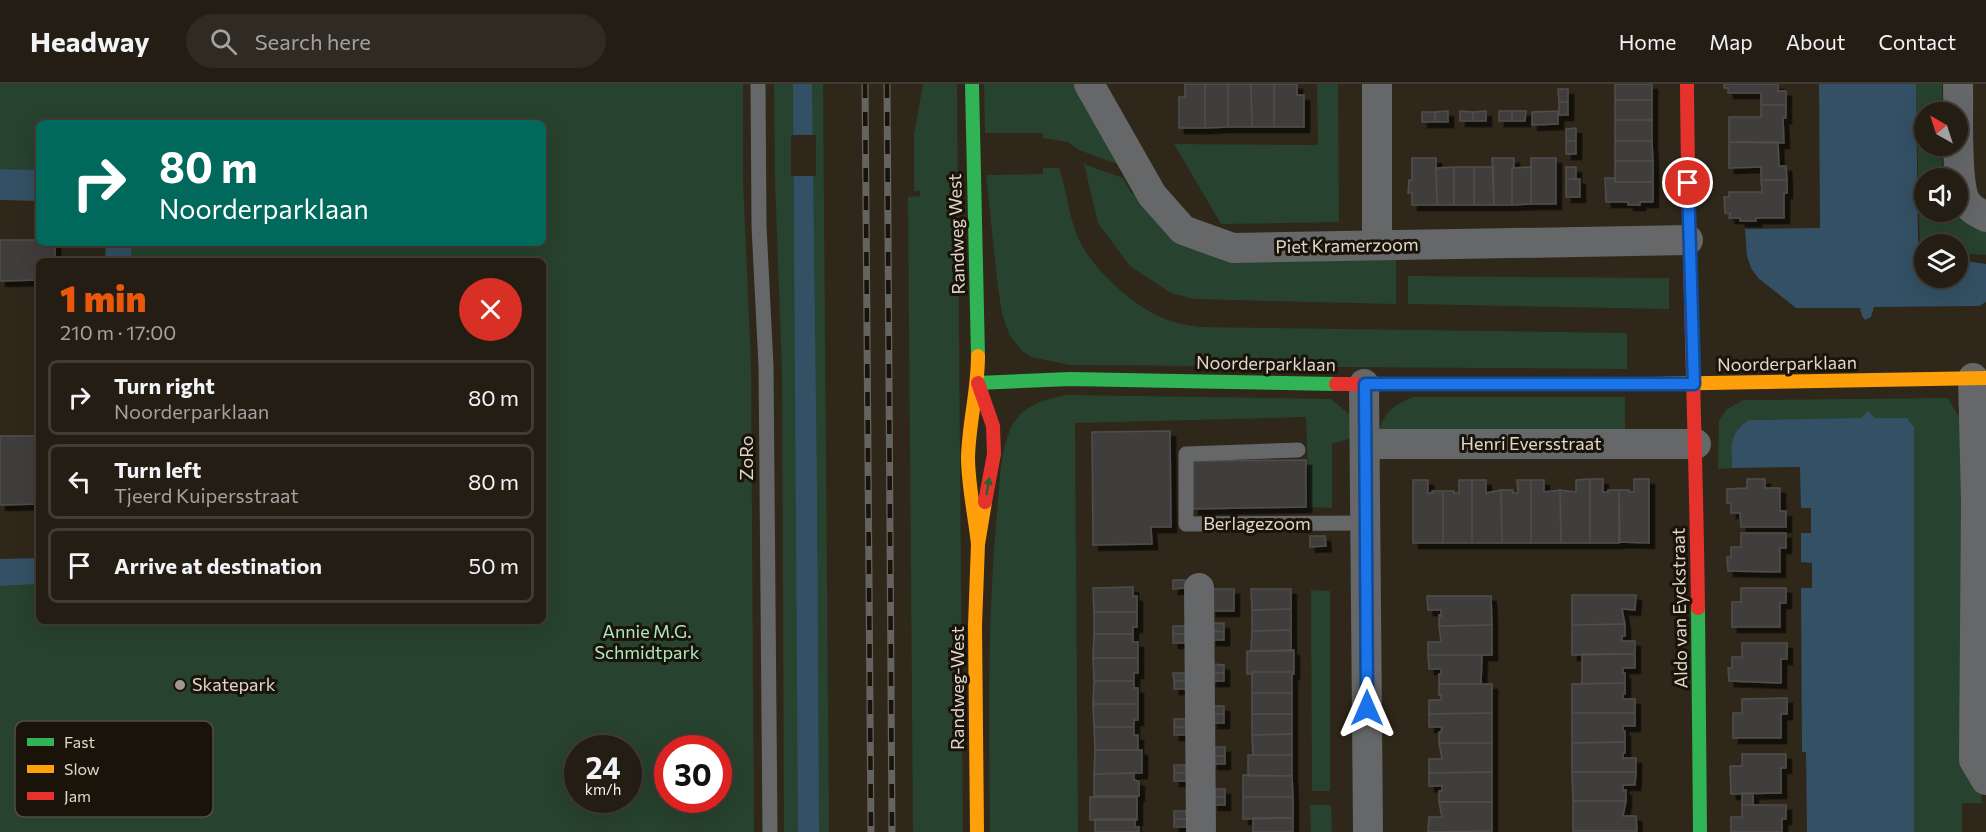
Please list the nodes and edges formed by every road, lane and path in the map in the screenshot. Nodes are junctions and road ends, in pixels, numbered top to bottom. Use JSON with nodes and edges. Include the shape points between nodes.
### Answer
{"nodes":[{"id":1,"x":758,"y":84,"type":"edge"},
{"id":2,"x":972,"y":84,"type":"edge"},
{"id":3,"x":1089,"y":84,"type":"edge"},
{"id":4,"x":1377,"y":84,"type":"edge"},
{"id":5,"x":1687,"y":84,"type":"edge"},
{"id":6,"x":1958,"y":84,"type":"edge"},
{"id":7,"x":1979,"y":213,"type":"edge"},
{"id":8,"x":1689,"y":240,"type":"junction"},
{"id":9,"x":1377,"y":244,"type":"junction"},
{"id":10,"x":1980,"y":378,"type":"edge"},
{"id":11,"x":978,"y":383,"type":"junction"},
{"id":12,"x":1365,"y":384,"type":"junction"},
{"id":13,"x":1694,"y":384,"type":"junction"},
{"id":14,"x":1366,"y":444,"type":"junction"},
{"id":15,"x":1696,"y":444,"type":"junction"},
{"id":16,"x":1298,"y":450,"type":"dead end"},
{"id":17,"x":1366,"y":523,"type":"junction"},
{"id":18,"x":978,"y":544,"type":"junction"},
{"id":19,"x":1199,"y":588,"type":"dead end"},
{"id":20,"x":1986,"y":780,"type":"edge"},
{"id":21,"x":770,"y":832,"type":"edge"},
{"id":22,"x":977,"y":832,"type":"edge"},
{"id":23,"x":1201,"y":832,"type":"edge"},
{"id":24,"x":1368,"y":832,"type":"edge"},
{"id":25,"x":1700,"y":832,"type":"edge"}],
"edges":[{"from":1,"to":21,"type":"lane","name":"ZoRo","via":[[759,226],[766,366]]},
{"from":2,"to":11,"type":"street","name":"Randweg West"},
{"from":3,"to":9,"type":"street","name":"Piet Kramerzoom","via":[[1152,195],[1183,230],[1233,248]]},
{"from":4,"to":9,"type":"street"},
{"from":5,"to":8,"type":"street","name":"Aldo van Eyckstraat"},
{"from":6,"to":7,"type":"street","via":[[1960,182],[1964,198]]},
{"from":8,"to":9,"type":"street","name":"Piet Kramerzoom"},
{"from":8,"to":13,"type":"street","name":"Aldo van Eyckstraat"},
{"from":10,"to":13,"type":"street","name":"Noorderparklaan"},
{"from":10,"to":20,"type":"street","via":[[1974,760]]},
{"from":11,"to":12,"type":"street","name":"Noorderparklaan","via":[[1080,379]]},
{"from":11,"to":18,"type":"street","name":"Randweg West","via":[[968,460]]},
{"from":18,"to":11,"type":"street","name":"Randweg West","one_way":true,"via":[[994,454],[993,426]]},
{"from":12,"to":13,"type":"street","name":"Noorderparklaan"},
{"from":12,"to":14,"type":"street"},
{"from":13,"to":15,"type":"street","name":"Aldo van Eyckstraat"},
{"from":14,"to":15,"type":"street","name":"Henri Eversstraat"},
{"from":14,"to":17,"type":"street"},
{"from":15,"to":25,"type":"street","name":"Aldo van Eyckstraat"},
{"from":16,"to":17,"type":"lane","name":"Berlagezoom","via":[[1186,454],[1186,524]]},
{"from":17,"to":24,"type":"street"},
{"from":18,"to":22,"type":"street","name":"Randweg-West"},
{"from":19,"to":23,"type":"street"}]}
